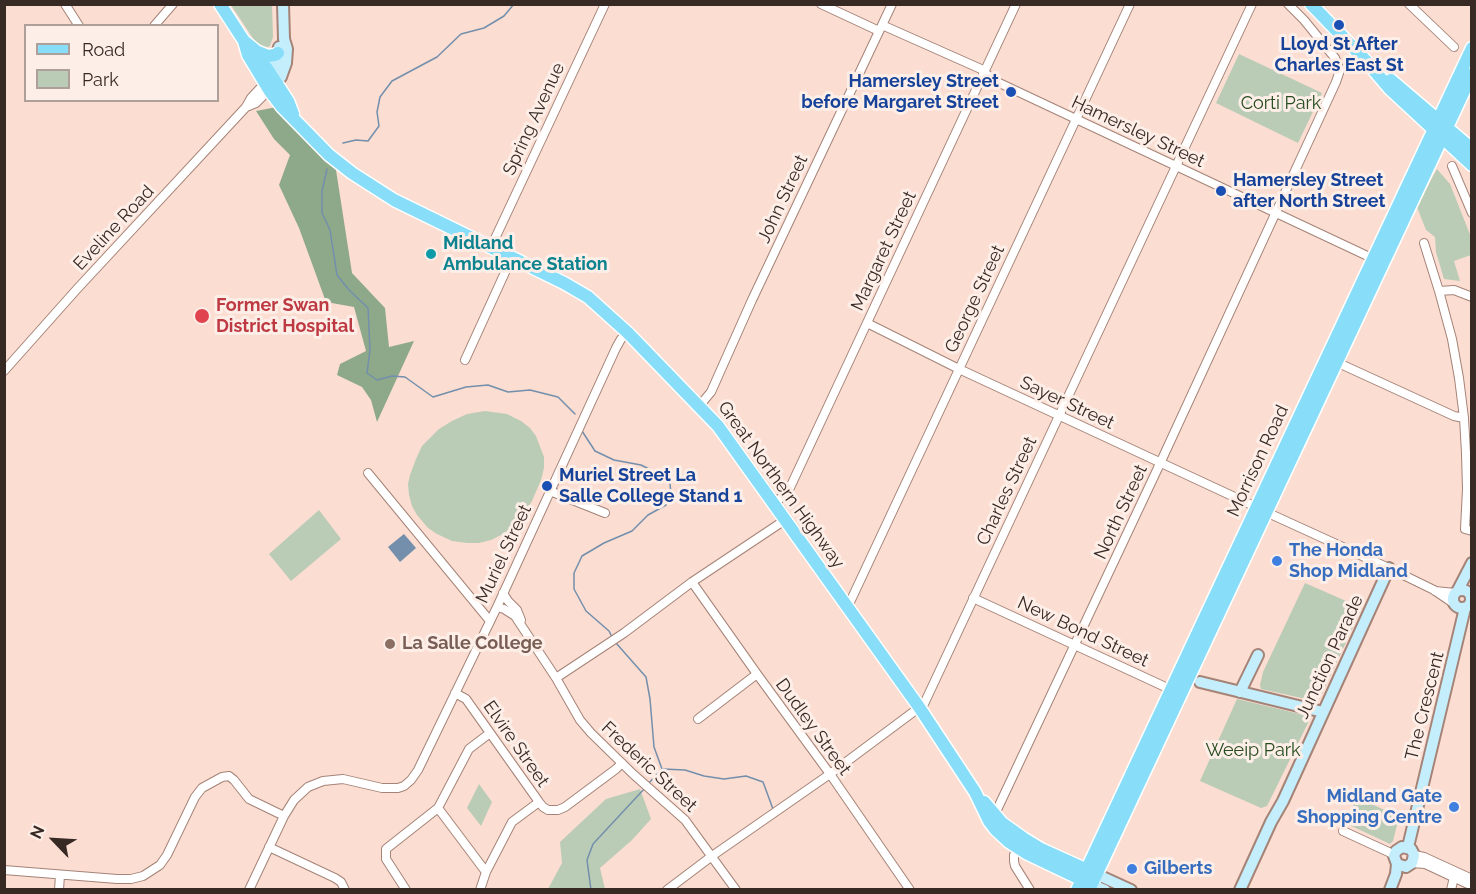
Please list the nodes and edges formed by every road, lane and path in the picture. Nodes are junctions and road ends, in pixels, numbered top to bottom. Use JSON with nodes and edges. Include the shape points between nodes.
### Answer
{"nodes":[{"id":1,"x":64,"y":4,"type":"edge"},
{"id":2,"x":173,"y":4,"type":"edge"},
{"id":3,"x":220,"y":4,"type":"edge"},
{"id":4,"x":283,"y":4,"type":"edge"},
{"id":5,"x":605,"y":4,"type":"edge"},
{"id":6,"x":821,"y":4,"type":"edge"},
{"id":7,"x":892,"y":4,"type":"edge"},
{"id":8,"x":1016,"y":4,"type":"edge"},
{"id":9,"x":1130,"y":4,"type":"edge"},
{"id":10,"x":1252,"y":4,"type":"edge"},
{"id":11,"x":1288,"y":4,"type":"edge"},
{"id":12,"x":1311,"y":4,"type":"edge"},
{"id":13,"x":1409,"y":4,"type":"edge"},
{"id":14,"x":78,"y":24,"type":"edge"},
{"id":15,"x":156,"y":24,"type":"edge"},
{"id":16,"x":880,"y":28,"type":"junction"},
{"id":17,"x":284,"y":39,"type":"junction"},
{"id":18,"x":244,"y":42,"type":"junction"},
{"id":19,"x":1454,"y":47,"type":"dead end"},
{"id":20,"x":1472,"y":48,"type":"edge"},
{"id":21,"x":255,"y":50,"type":"junction"},
{"id":22,"x":278,"y":53,"type":"junction"},
{"id":23,"x":1366,"y":61,"type":"junction"},
{"id":24,"x":985,"y":73,"type":"junction"},
{"id":25,"x":1470,"y":77,"type":"edge"},
{"id":26,"x":271,"y":83,"type":"junction"},
{"id":27,"x":1417,"y":102,"type":"junction"},
{"id":28,"x":1446,"y":103,"type":"junction"},
{"id":29,"x":1418,"y":116,"type":"junction"},
{"id":30,"x":1076,"y":119,"type":"junction"},
{"id":31,"x":1440,"y":128,"type":"junction"},
{"id":32,"x":1461,"y":139,"type":"junction"},
{"id":33,"x":1433,"y":156,"type":"junction"},
{"id":34,"x":1469,"y":157,"type":"edge"},
{"id":35,"x":1418,"y":162,"type":"junction"},
{"id":36,"x":1175,"y":166,"type":"junction"},
{"id":37,"x":1452,"y":166,"type":"dead end"},
{"id":38,"x":1275,"y":213,"type":"junction"},
{"id":39,"x":1472,"y":213,"type":"edge"},
{"id":40,"x":1424,"y":243,"type":"dead end"},
{"id":41,"x":491,"y":246,"type":"junction"},
{"id":42,"x":512,"y":257,"type":"junction"},
{"id":43,"x":1378,"y":261,"type":"junction"},
{"id":44,"x":1439,"y":291,"type":"junction"},
{"id":45,"x":1472,"y":297,"type":"edge"},
{"id":46,"x":867,"y":323,"type":"junction"},
{"id":47,"x":628,"y":333,"type":"junction"},
{"id":48,"x":465,"y":360,"type":"dead end"},
{"id":49,"x":1332,"y":360,"type":"junction"},
{"id":50,"x":959,"y":369,"type":"junction"},
{"id":51,"x":4,"y":371,"type":"edge"},
{"id":52,"x":700,"y":405,"type":"junction"},
{"id":53,"x":1059,"y":416,"type":"junction"},
{"id":54,"x":1464,"y":418,"type":"junction"},
{"id":55,"x":1160,"y":463,"type":"junction"},
{"id":56,"x":368,"y":472,"type":"dead end"},
{"id":57,"x":550,"y":490,"type":"junction"},
{"id":58,"x":773,"y":503,"type":"junction"},
{"id":59,"x":1261,"y":510,"type":"junction"},
{"id":60,"x":605,"y":513,"type":"dead end"},
{"id":61,"x":785,"y":520,"type":"junction"},
{"id":62,"x":1472,"y":531,"type":"edge"},
{"id":63,"x":1472,"y":563,"type":"edge"},
{"id":64,"x":1389,"y":568,"type":"junction"},
{"id":65,"x":1472,"y":577,"type":"edge"},
{"id":66,"x":692,"y":582,"type":"junction"},
{"id":67,"x":503,"y":593,"type":"junction"},
{"id":68,"x":974,"y":598,"type":"junction"},
{"id":69,"x":1460,"y":599,"type":"junction"},
{"id":70,"x":845,"y":604,"type":"junction"},
{"id":71,"x":497,"y":607,"type":"junction"},
{"id":72,"x":490,"y":621,"type":"junction"},
{"id":73,"x":527,"y":632,"type":"junction"},
{"id":74,"x":1074,"y":645,"type":"junction"},
{"id":75,"x":1258,"y":655,"type":"dead end"},
{"id":76,"x":757,"y":675,"type":"junction"},
{"id":77,"x":556,"y":678,"type":"junction"},
{"id":78,"x":1200,"y":682,"type":"dead end"},
{"id":79,"x":1176,"y":692,"type":"junction"},
{"id":80,"x":1240,"y":692,"type":"junction"},
{"id":81,"x":455,"y":693,"type":"junction"},
{"id":82,"x":919,"y":708,"type":"junction"},
{"id":83,"x":1323,"y":712,"type":"junction"},
{"id":84,"x":698,"y":719,"type":"dead end"},
{"id":85,"x":490,"y":733,"type":"junction"},
{"id":86,"x":622,"y":763,"type":"junction"},
{"id":87,"x":830,"y":774,"type":"junction"},
{"id":88,"x":538,"y":802,"type":"junction"},
{"id":89,"x":438,"y":808,"type":"junction"},
{"id":90,"x":284,"y":816,"type":"junction"},
{"id":91,"x":992,"y":817,"type":"junction"},
{"id":92,"x":1343,"y":831,"type":"dead end"},
{"id":93,"x":1020,"y":843,"type":"junction"},
{"id":94,"x":269,"y":847,"type":"junction"},
{"id":95,"x":712,"y":856,"type":"junction"},
{"id":96,"x":1405,"y":857,"type":"junction"},
{"id":97,"x":4,"y":870,"type":"edge"},
{"id":98,"x":486,"y":872,"type":"junction"},
{"id":99,"x":60,"y":875,"type":"junction"},
{"id":100,"x":1454,"y":877,"type":"junction"},
{"id":101,"x":1472,"y":879,"type":"edge"},
{"id":102,"x":1087,"y":881,"type":"edge"},
{"id":103,"x":1472,"y":886,"type":"edge"},
{"id":104,"x":345,"y":889,"type":"edge"},
{"id":105,"x":59,"y":890,"type":"edge"},
{"id":106,"x":249,"y":890,"type":"edge"},
{"id":107,"x":405,"y":890,"type":"edge"},
{"id":108,"x":480,"y":890,"type":"edge"},
{"id":109,"x":667,"y":890,"type":"edge"},
{"id":110,"x":736,"y":890,"type":"edge"},
{"id":111,"x":910,"y":890,"type":"edge"},
{"id":112,"x":1030,"y":890,"type":"edge"},
{"id":113,"x":1105,"y":890,"type":"edge"},
{"id":114,"x":1131,"y":890,"type":"edge"},
{"id":115,"x":1240,"y":890,"type":"edge"},
{"id":116,"x":1390,"y":890,"type":"edge"},
{"id":117,"x":1396,"y":890,"type":"edge"},
{"id":118,"x":1451,"y":890,"type":"edge"}],
"edges":[{"from":1,"to":14,"type":"street"},
{"from":2,"to":15,"type":"street"},
{"from":3,"to":18,"type":"main road","name":"Great Northern Highway"},
{"from":4,"to":17,"type":"street"},
{"from":5,"to":41,"type":"street","name":"Spring Avenue"},
{"from":6,"to":16,"type":"street","name":"Hamersley Street"},
{"from":7,"to":16,"type":"street","name":"John Street"},
{"from":8,"to":24,"type":"street","name":"Margaret Street"},
{"from":9,"to":30,"type":"street","name":"George Street"},
{"from":10,"to":36,"type":"street","name":"Charles Street"},
{"from":11,"to":38,"type":"street","name":"North Street","via":[[1335,58],[1340,70]]},
{"from":12,"to":23,"type":"main road"},
{"from":13,"to":19,"type":"street"},
{"from":16,"to":24,"type":"street","name":"Hamersley Street"},
{"from":16,"to":52,"type":"street","name":"John Street","via":[[711,392]]},
{"from":17,"to":22,"type":"street"},
{"from":17,"to":26,"type":"street","via":[[286,63],[280,78]]},
{"from":18,"to":21,"type":"main road","name":"Great Northern Highway"},
{"from":18,"to":26,"type":"main road","name":"Great Northern Highway","via":[[248,56]]},
{"from":20,"to":28,"type":"main road","name":"Morrison Road"},
{"from":21,"to":22,"type":"main road","via":[[265,56]]},
{"from":21,"to":26,"type":"main road","name":"Great Northern Highway"},
{"from":22,"to":26,"type":"street"},
{"from":23,"to":27,"type":"main road"},
{"from":23,"to":29,"type":"main road"},
{"from":24,"to":30,"type":"street","name":"Hamersley Street"},
{"from":24,"to":46,"type":"street","name":"Margaret Street"},
{"from":25,"to":31,"type":"main road","name":"Morrison Road"},
{"from":25,"to":32,"type":"main road","via":[[1461,113]]},
{"from":26,"to":41,"type":"main road","name":"Great Northern Highway","via":[[288,100],[294,118],[309,136],[364,181],[394,200]]},
{"from":26,"to":51,"type":"street","name":"Eveline Road","via":[[251,98]]},
{"from":27,"to":28,"type":"main road"},
{"from":27,"to":31,"type":"main road"},
{"from":28,"to":31,"type":"main road","name":"Morrison Road"},
{"from":29,"to":31,"type":"main road"},
{"from":29,"to":35,"type":"main road","via":[[1422,135]]},
{"from":30,"to":36,"type":"street","name":"Hamersley Street"},
{"from":30,"to":50,"type":"street","name":"George Street"},
{"from":31,"to":32,"type":"main road"},
{"from":31,"to":33,"type":"main road","name":"Morrison Road"},
{"from":31,"to":34,"type":"main road"},
{"from":31,"to":35,"type":"main road","name":"Morrison Road"},
{"from":32,"to":34,"type":"main road"},
{"from":33,"to":34,"type":"main road","via":[[1449,153]]},
{"from":33,"to":43,"type":"main road","name":"Morrison Road"},
{"from":35,"to":43,"type":"main road","name":"Morrison Road"},
{"from":36,"to":38,"type":"street","name":"Hamersley Street"},
{"from":36,"to":53,"type":"street","name":"Charles Street"},
{"from":37,"to":39,"type":"street"},
{"from":38,"to":43,"type":"street","name":"Hamersley Street"},
{"from":38,"to":55,"type":"street","name":"North Street"},
{"from":40,"to":44,"type":"street"},
{"from":41,"to":42,"type":"main road","name":"Great Northern Highway"},
{"from":42,"to":47,"type":"main road","name":"Great Northern Highway","via":[[588,297]]},
{"from":42,"to":48,"type":"street"},
{"from":43,"to":49,"type":"main road","name":"Morrison Road"},
{"from":44,"to":45,"type":"street","via":[[1454,290]]},
{"from":44,"to":54,"type":"street","via":[[1452,339]]},
{"from":46,"to":50,"type":"street","name":"Sayer Street"},
{"from":46,"to":58,"type":"street","name":"Margaret Street","via":[[787,495]]},
{"from":47,"to":52,"type":"main road","name":"Great Northern Highway"},
{"from":47,"to":57,"type":"street","name":"Muriel Street","via":[[616,348]]},
{"from":49,"to":54,"type":"street"},
{"from":49,"to":59,"type":"main road","name":"Morrison Road"},
{"from":49,"to":59,"type":"main road","name":"Morrison Road","via":[[1266,485]]},
{"from":50,"to":53,"type":"street","name":"Sayer Street"},
{"from":50,"to":70,"type":"street","name":"George Street","via":[[851,600]]},
{"from":52,"to":58,"type":"main road","name":"Great Northern Highway"},
{"from":53,"to":55,"type":"street","name":"Sayer Street"},
{"from":53,"to":68,"type":"street","name":"Charles Street"},
{"from":54,"to":62,"type":"street","via":[[1465,529]]},
{"from":55,"to":59,"type":"street","name":"Sayer Street"},
{"from":55,"to":74,"type":"street","name":"North Street"},
{"from":56,"to":72,"type":"street"},
{"from":57,"to":60,"type":"street"},
{"from":57,"to":67,"type":"street","name":"Muriel Street"},
{"from":58,"to":61,"type":"main road","name":"Great Northern Highway"},
{"from":59,"to":64,"type":"street","name":"Sayer Street"},
{"from":59,"to":79,"type":"main road","name":"Morrison Road"},
{"from":59,"to":79,"type":"main road","name":"Morrison Road","via":[[1246,529]]},
{"from":61,"to":66,"type":"street"},
{"from":61,"to":70,"type":"main road","name":"Great Northern Highway"},
{"from":63,"to":69,"type":"street","name":"The Crescent"},
{"from":64,"to":69,"type":"street","name":"Sayer Street","via":[[1434,591]]},
{"from":64,"to":83,"type":"street","name":"Junction Parade"},
{"from":65,"to":69,"type":"street","name":"The Crescent"},
{"from":66,"to":76,"type":"street","name":"Dudley Street"},
{"from":66,"to":77,"type":"street"},
{"from":67,"to":71,"type":"street","name":"Muriel Street"},
{"from":67,"to":73,"type":"street","name":"Frederic Street","via":[[517,610]]},
{"from":68,"to":74,"type":"street","name":"New Bond Street"},
{"from":68,"to":82,"type":"street","name":"Charles Street"},
{"from":69,"to":96,"type":"street","name":"The Crescent"},
{"from":70,"to":82,"type":"main road","name":"Great Northern Highway"},
{"from":71,"to":72,"type":"street","name":"Muriel Street"},
{"from":71,"to":73,"type":"street","name":"Frederic Street","via":[[515,616]]},
{"from":72,"to":81,"type":"street","name":"Muriel Street"},
{"from":73,"to":77,"type":"street","name":"Frederic Street"},
{"from":74,"to":79,"type":"street","name":"New Bond Street"},
{"from":74,"to":91,"type":"street","name":"North Street"},
{"from":75,"to":80,"type":"street"},
{"from":76,"to":84,"type":"street"},
{"from":76,"to":87,"type":"street","name":"Dudley Street"},
{"from":77,"to":86,"type":"street","name":"Frederic Street","via":[[580,720]]},
{"from":78,"to":80,"type":"street"},
{"from":79,"to":102,"type":"main road","name":"Morrison Road"},
{"from":80,"to":83,"type":"street"},
{"from":81,"to":85,"type":"street","name":"Elvire Street","via":[[466,699]]},
{"from":81,"to":90,"type":"street","name":"Muriel Street","via":[[418,770],[404,786],[382,788],[343,779],[323,781],[308,787]]},
{"from":82,"to":87,"type":"street","name":"Charles Street"},
{"from":82,"to":91,"type":"main road","name":"Great Northern Highway"},
{"from":83,"to":115,"type":"street","name":"Junction Parade"},
{"from":85,"to":88,"type":"street","name":"Elvire Street"},
{"from":85,"to":89,"type":"street","via":[[469,749]]},
{"from":86,"to":88,"type":"street","name":"Elvire Street","via":[[565,807],[553,811]]},
{"from":86,"to":95,"type":"street","name":"Frederic Street","via":[[685,820]]},
{"from":87,"to":95,"type":"street","name":"Charles Street"},
{"from":87,"to":111,"type":"street","name":"Dudley Street"},
{"from":88,"to":98,"type":"street","via":[[512,822]]},
{"from":89,"to":98,"type":"street"},
{"from":89,"to":107,"type":"street","via":[[386,849],[386,859]]},
{"from":90,"to":94,"type":"street"},
{"from":90,"to":99,"type":"street","via":[[249,799],[229,776],[222,777],[202,788],[195,797],[167,855],[152,871],[131,879]]},
{"from":91,"to":93,"type":"main road","name":"Great Northern Highway","via":[[1003,836]]},
{"from":92,"to":96,"type":"street"},
{"from":93,"to":102,"type":"main road","name":"Great Northern Highway","via":[[1041,849]]},
{"from":93,"to":112,"type":"street","via":[[1014,855],[1015,866]]},
{"from":94,"to":104,"type":"street","via":[[336,878]]},
{"from":94,"to":106,"type":"street"},
{"from":95,"to":109,"type":"street","name":"Charles Street"},
{"from":95,"to":110,"type":"street","name":"Frederic Street"},
{"from":96,"to":100,"type":"street"},
{"from":96,"to":101,"type":"street","via":[[1424,857]]},
{"from":96,"to":116,"type":"street","name":"The Crescent"},
{"from":96,"to":117,"type":"street","name":"The Crescent"},
{"from":97,"to":99,"type":"street"},
{"from":98,"to":108,"type":"street"},
{"from":99,"to":105,"type":"street"},
{"from":100,"to":103,"type":"street"},
{"from":100,"to":118,"type":"street"},
{"from":102,"to":113,"type":"street"},
{"from":102,"to":114,"type":"street"}]}
